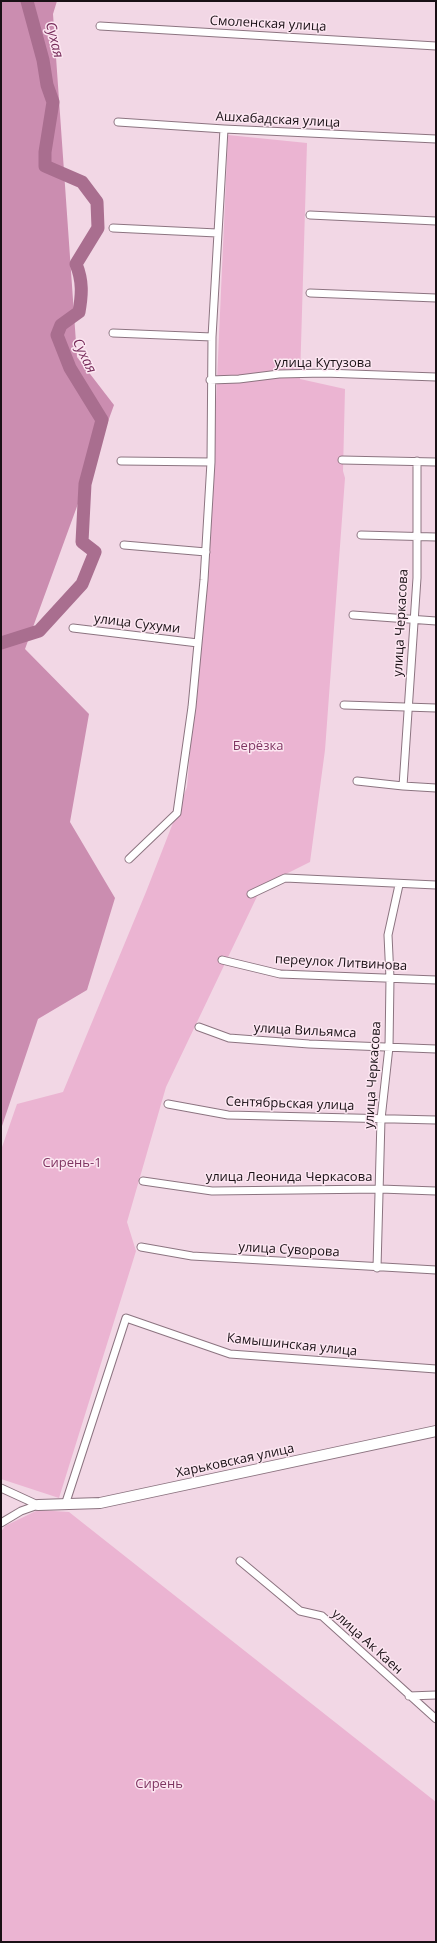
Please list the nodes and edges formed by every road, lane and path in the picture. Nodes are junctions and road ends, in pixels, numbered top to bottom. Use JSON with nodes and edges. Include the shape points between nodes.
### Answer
{"nodes":[{"id":1,"x":100,"y":26,"type":"dead end"},
{"id":2,"x":436,"y":46,"type":"edge"},
{"id":3,"x":118,"y":122,"type":"dead end"},
{"id":4,"x":224,"y":129,"type":"junction"},
{"id":5,"x":436,"y":139,"type":"edge"},
{"id":6,"x":310,"y":215,"type":"dead end"},
{"id":7,"x":436,"y":221,"type":"edge"},
{"id":8,"x":113,"y":228,"type":"dead end"},
{"id":9,"x":217,"y":233,"type":"junction"},
{"id":10,"x":310,"y":293,"type":"dead end"},
{"id":11,"x":436,"y":298,"type":"edge"},
{"id":12,"x":113,"y":333,"type":"dead end"},
{"id":13,"x":212,"y":337,"type":"junction"},
{"id":14,"x":436,"y":377,"type":"edge"},
{"id":15,"x":210,"y":380,"type":"junction"},
{"id":16,"x":121,"y":460,"type":"dead end"},
{"id":17,"x":342,"y":460,"type":"dead end"},
{"id":18,"x":417,"y":461,"type":"junction"},
{"id":19,"x":211,"y":462,"type":"junction"},
{"id":20,"x":436,"y":462,"type":"edge"},
{"id":21,"x":361,"y":536,"type":"dead end"},
{"id":22,"x":417,"y":536,"type":"junction"},
{"id":23,"x":436,"y":537,"type":"edge"},
{"id":24,"x":124,"y":545,"type":"dead end"},
{"id":25,"x":206,"y":552,"type":"junction"},
{"id":26,"x":353,"y":614,"type":"dead end"},
{"id":27,"x":413,"y":620,"type":"junction"},
{"id":28,"x":436,"y":621,"type":"edge"},
{"id":29,"x":73,"y":628,"type":"dead end"},
{"id":30,"x":198,"y":643,"type":"junction"},
{"id":31,"x":344,"y":705,"type":"dead end"},
{"id":32,"x":408,"y":707,"type":"junction"},
{"id":33,"x":436,"y":708,"type":"edge"},
{"id":34,"x":358,"y":781,"type":"dead end"},
{"id":35,"x":403,"y":786,"type":"junction"},
{"id":36,"x":436,"y":788,"type":"edge"},
{"id":37,"x":129,"y":859,"type":"dead end"},
{"id":38,"x":399,"y":885,"type":"junction"},
{"id":39,"x":436,"y":885,"type":"edge"},
{"id":40,"x":251,"y":894,"type":"dead end"},
{"id":41,"x":222,"y":960,"type":"dead end"},
{"id":42,"x":390,"y":978,"type":"junction"},
{"id":43,"x":436,"y":980,"type":"edge"},
{"id":44,"x":199,"y":1027,"type":"dead end"},
{"id":45,"x":389,"y":1047,"type":"junction"},
{"id":46,"x":436,"y":1049,"type":"edge"},
{"id":47,"x":168,"y":1104,"type":"dead end"},
{"id":48,"x":381,"y":1119,"type":"junction"},
{"id":49,"x":436,"y":1120,"type":"edge"},
{"id":50,"x":143,"y":1181,"type":"dead end"},
{"id":51,"x":380,"y":1189,"type":"junction"},
{"id":52,"x":436,"y":1191,"type":"edge"},
{"id":53,"x":141,"y":1247,"type":"dead end"},
{"id":54,"x":377,"y":1268,"type":"junction"},
{"id":55,"x":436,"y":1270,"type":"edge"},
{"id":56,"x":436,"y":1369,"type":"edge"},
{"id":57,"x":436,"y":1431,"type":"edge"},
{"id":58,"x":1,"y":1488,"type":"edge"},
{"id":59,"x":38,"y":1505,"type":"junction"},
{"id":60,"x":65,"y":1505,"type":"junction"},
{"id":61,"x":1,"y":1523,"type":"edge"},
{"id":62,"x":240,"y":1561,"type":"dead end"},
{"id":63,"x":409,"y":1696,"type":"junction"},
{"id":64,"x":436,"y":1696,"type":"edge"},
{"id":65,"x":436,"y":1719,"type":"edge"}],
"edges":[{"from":1,"to":2,"type":"street","name":"Смоленская улица"},
{"from":3,"to":4,"type":"street","name":"Ашхабадская улица"},
{"from":4,"to":5,"type":"street","name":"Ашхабадская улица"},
{"from":4,"to":9,"type":"street"},
{"from":6,"to":7,"type":"street"},
{"from":8,"to":9,"type":"street"},
{"from":9,"to":13,"type":"street"},
{"from":10,"to":11,"type":"street"},
{"from":12,"to":13,"type":"street"},
{"from":13,"to":15,"type":"street"},
{"from":14,"to":15,"type":"street","name":"улица Кутузова","via":[[324,373]]},
{"from":15,"to":19,"type":"street"},
{"from":16,"to":19,"type":"street"},
{"from":17,"to":18,"type":"street"},
{"from":18,"to":20,"type":"street"},
{"from":18,"to":22,"type":"street","name":"улица Черкасова"},
{"from":19,"to":25,"type":"street"},
{"from":21,"to":22,"type":"street"},
{"from":22,"to":23,"type":"street"},
{"from":22,"to":27,"type":"street","name":"улица Черкасова"},
{"from":24,"to":25,"type":"street"},
{"from":25,"to":30,"type":"street"},
{"from":26,"to":27,"type":"street"},
{"from":27,"to":28,"type":"street"},
{"from":27,"to":32,"type":"street","name":"улица Черкасова"},
{"from":29,"to":30,"type":"street","name":"улица Сухуми"},
{"from":30,"to":37,"type":"street","via":[[177,813]]},
{"from":31,"to":32,"type":"street"},
{"from":32,"to":33,"type":"street"},
{"from":32,"to":35,"type":"street","name":"улица Черкасова"},
{"from":34,"to":35,"type":"street"},
{"from":35,"to":36,"type":"street"},
{"from":38,"to":39,"type":"street"},
{"from":38,"to":40,"type":"street","via":[[285,878]]},
{"from":38,"to":42,"type":"street","name":"улица Черкасова","via":[[388,935]]},
{"from":41,"to":42,"type":"street","name":"переулок Литвинова","via":[[280,974]]},
{"from":42,"to":43,"type":"street","name":"переулок Литвинова"},
{"from":42,"to":45,"type":"street","name":"улица Черкасова"},
{"from":44,"to":45,"type":"street","name":"улица Вильямса","via":[[229,1038]]},
{"from":45,"to":46,"type":"street","name":"улица Вильямса"},
{"from":45,"to":48,"type":"street","name":"улица Черкасова"},
{"from":47,"to":48,"type":"street","name":"Сентябрьская улица","via":[[228,1115]]},
{"from":48,"to":49,"type":"street","name":"Сентябрьская улица"},
{"from":48,"to":51,"type":"street","name":"улица Черкасова"},
{"from":50,"to":51,"type":"street","name":"улица Леонида Черкасова","via":[[212,1191]]},
{"from":51,"to":52,"type":"street","name":"улица Леонида Черкасова"},
{"from":51,"to":54,"type":"street","name":"улица Черкасова"},
{"from":53,"to":54,"type":"street","name":"улица Суворова","via":[[192,1256]]},
{"from":54,"to":55,"type":"street","name":"улица Суворова"},
{"from":56,"to":60,"type":"street","name":"Камышинская улица","via":[[230,1354],[126,1318]]},
{"from":57,"to":60,"type":"street","name":"Харьковская улица","via":[[100,1503]]},
{"from":58,"to":59,"type":"street"},
{"from":59,"to":60,"type":"street","name":"Харьковская улица"},
{"from":59,"to":61,"type":"street","via":[[21,1511]]},
{"from":62,"to":63,"type":"street","name":"улица Ак Каен","via":[[300,1611],[322,1616]]},
{"from":63,"to":64,"type":"street"},
{"from":63,"to":65,"type":"street","name":"улица Ак Каен"}]}
